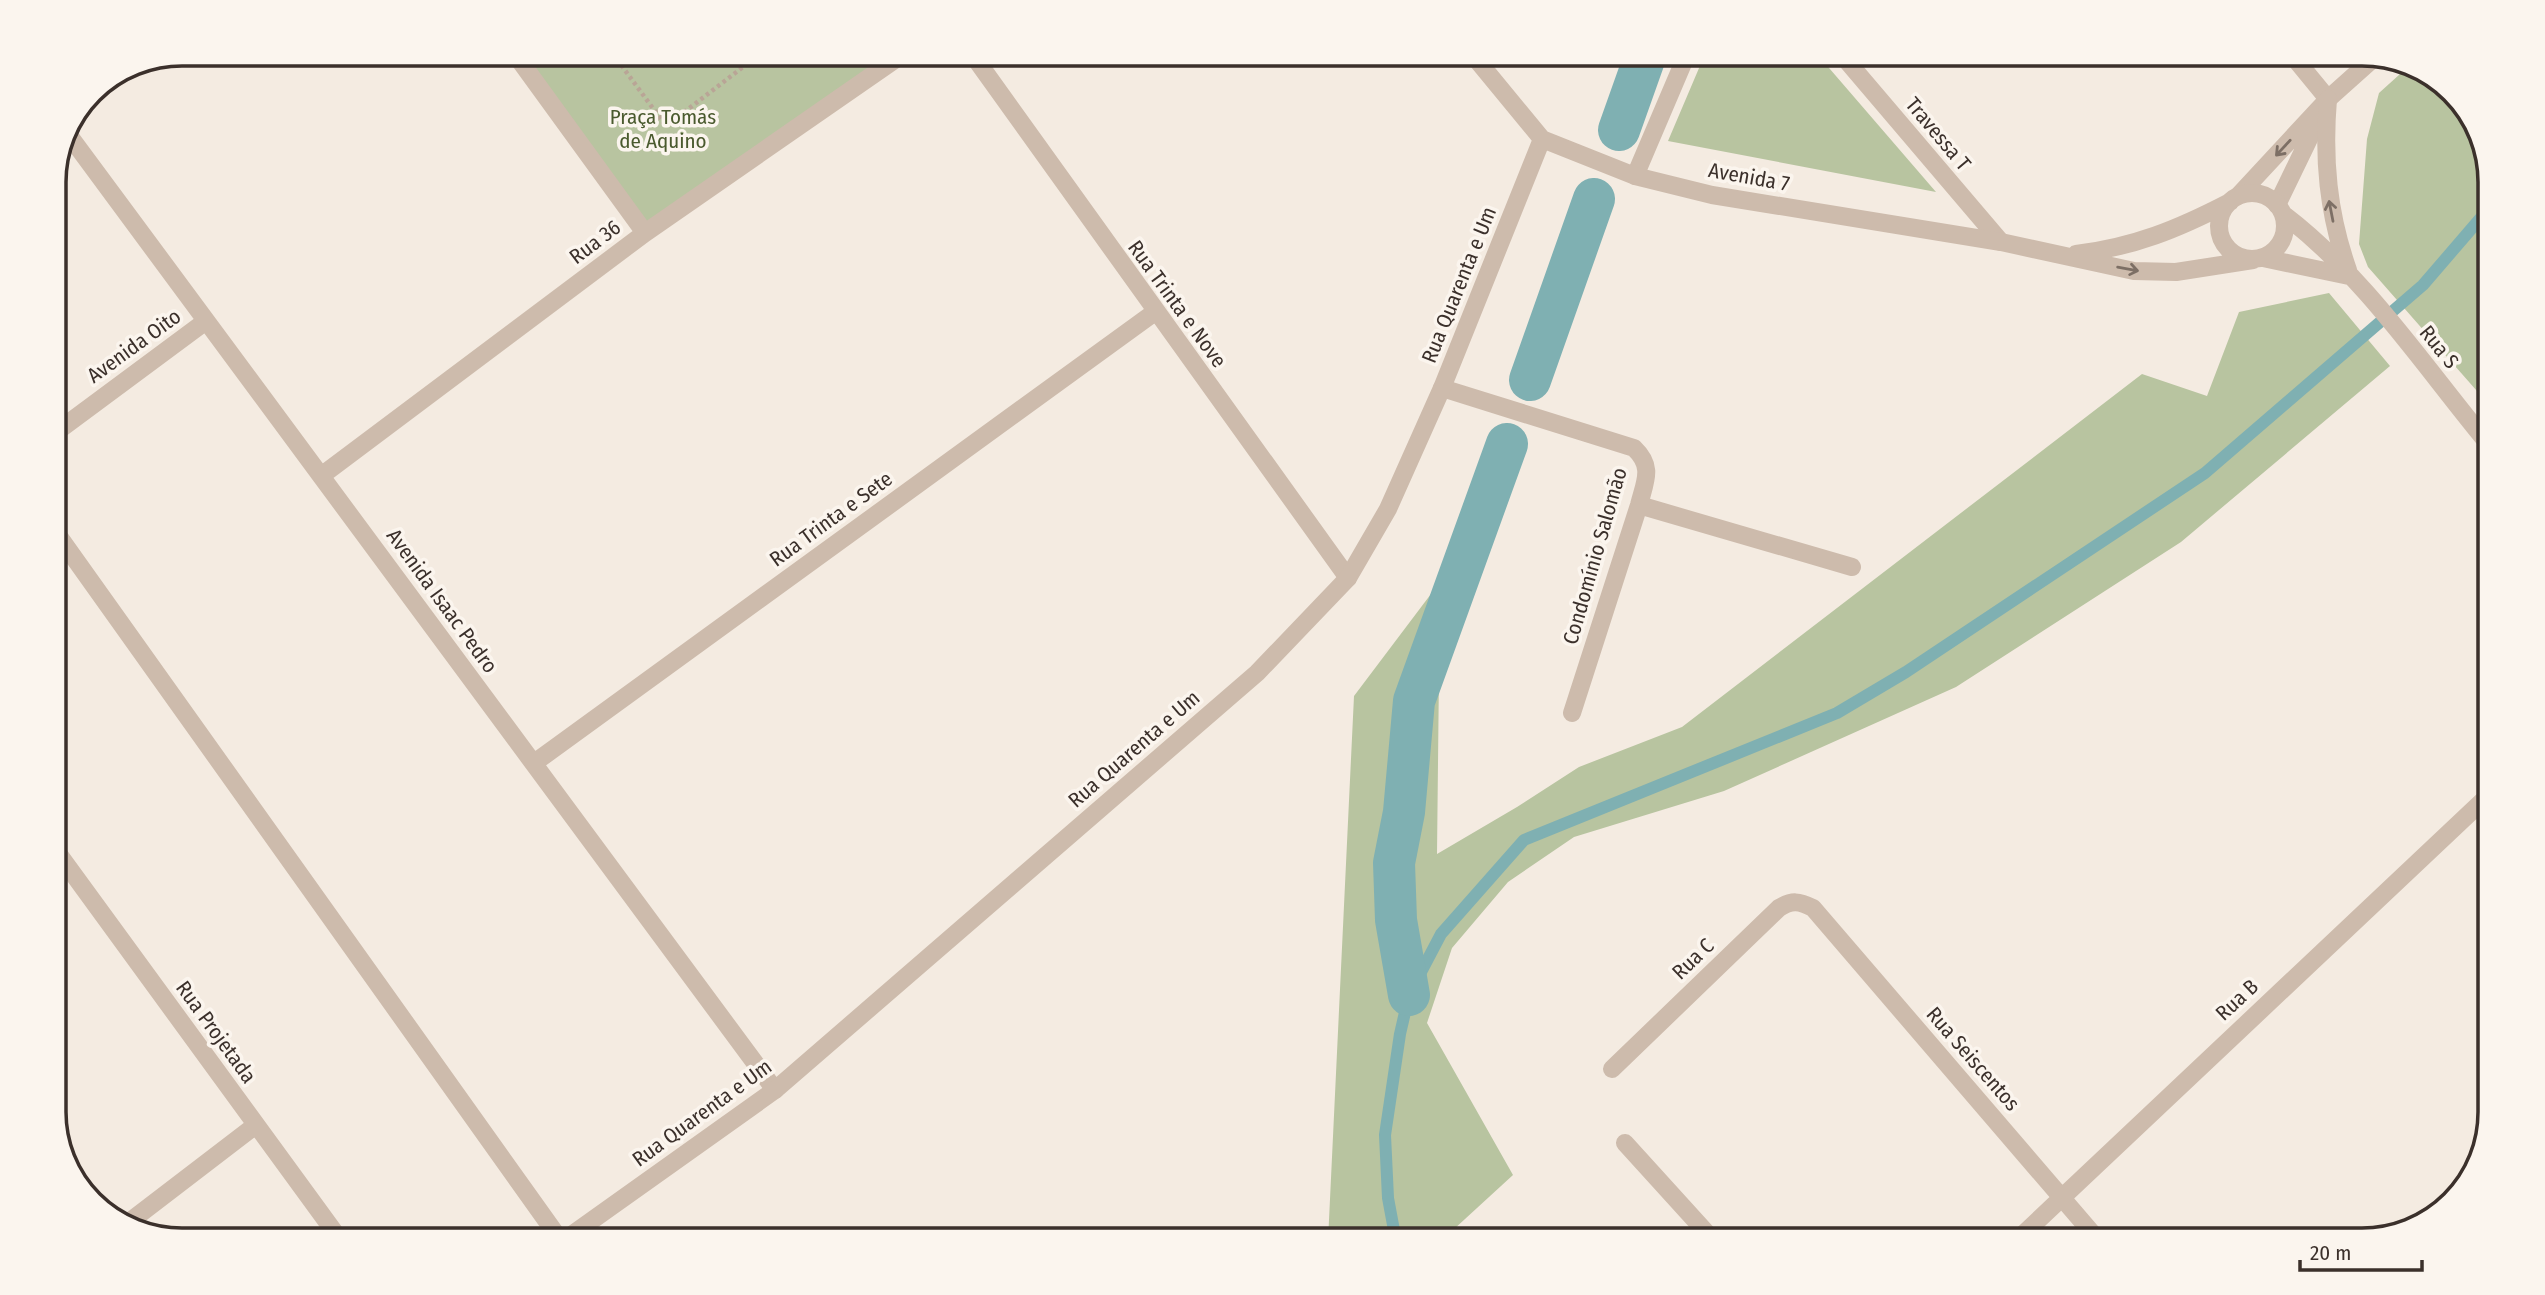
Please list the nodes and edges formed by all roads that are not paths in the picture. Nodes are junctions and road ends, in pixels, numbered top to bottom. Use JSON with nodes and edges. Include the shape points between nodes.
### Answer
{"nodes":[{"id":1,"x":524,"y":66,"type":"edge"},
{"id":2,"x":886,"y":66,"type":"edge"},
{"id":3,"x":980,"y":66,"type":"edge"},
{"id":4,"x":1482,"y":66,"type":"edge"},
{"id":5,"x":1682,"y":66,"type":"edge"},
{"id":6,"x":1851,"y":66,"type":"edge"},
{"id":7,"x":2301,"y":66,"type":"edge"},
{"id":8,"x":2365,"y":66,"type":"edge"},
{"id":9,"x":2328,"y":99,"type":"junction"},
{"id":10,"x":1542,"y":139,"type":"junction"},
{"id":11,"x":74,"y":142,"type":"edge"},
{"id":12,"x":1635,"y":176,"type":"junction"},
{"id":13,"x":2234,"y":199,"type":"junction"},
{"id":14,"x":2280,"y":209,"type":"junction"},
{"id":15,"x":645,"y":233,"type":"junction"},
{"id":16,"x":2001,"y":242,"type":"junction"},
{"id":17,"x":2062,"y":255,"type":"junction"},
{"id":18,"x":2258,"y":259,"type":"junction"},
{"id":19,"x":2350,"y":277,"type":"junction"},
{"id":20,"x":1154,"y":312,"type":"junction"},
{"id":21,"x":206,"y":321,"type":"junction"},
{"id":22,"x":1442,"y":388,"type":"junction"},
{"id":23,"x":67,"y":424,"type":"edge"},
{"id":24,"x":2478,"y":430,"type":"edge"},
{"id":25,"x":321,"y":476,"type":"junction"},
{"id":26,"x":1639,"y":505,"type":"junction"},
{"id":27,"x":67,"y":548,"type":"edge"},
{"id":28,"x":1852,"y":568,"type":"dead end"},
{"id":29,"x":1348,"y":578,"type":"junction"},
{"id":30,"x":1572,"y":713,"type":"dead end"},
{"id":31,"x":534,"y":764,"type":"junction"},
{"id":32,"x":2478,"y":805,"type":"edge"},
{"id":33,"x":67,"y":865,"type":"edge"},
{"id":34,"x":1813,"y":908,"type":"joint"},
{"id":35,"x":1612,"y":1069,"type":"dead end"},
{"id":36,"x":775,"y":1090,"type":"junction"},
{"id":37,"x":256,"y":1125,"type":"junction"},
{"id":38,"x":1626,"y":1143,"type":"dead end"},
{"id":39,"x":2061,"y":1197,"type":"junction"},
{"id":40,"x":134,"y":1218,"type":"edge"},
{"id":41,"x":331,"y":1228,"type":"edge"},
{"id":42,"x":552,"y":1228,"type":"edge"},
{"id":43,"x":579,"y":1228,"type":"edge"},
{"id":44,"x":1702,"y":1228,"type":"edge"},
{"id":45,"x":2029,"y":1228,"type":"edge"},
{"id":46,"x":2088,"y":1228,"type":"edge"}],
"edges":[{"from":1,"to":15,"type":"street"},
{"from":2,"to":15,"type":"street","name":"Rua 36"},
{"from":3,"to":20,"type":"street","name":"Rua Trinta e Nove"},
{"from":4,"to":10,"type":"street","name":"Avenida 7"},
{"from":5,"to":12,"type":"street"},
{"from":6,"to":16,"type":"street","name":"Travessa T"},
{"from":7,"to":9,"type":"street"},
{"from":8,"to":9,"type":"street"},
{"from":9,"to":13,"type":"street","one_way":true},
{"from":9,"to":14,"type":"street"},
{"from":19,"to":9,"type":"street","one_way":true,"via":[[2329,195]]},
{"from":10,"to":12,"type":"street","name":"Avenida 7"},
{"from":10,"to":22,"type":"street","name":"Rua Quarenta e Um"},
{"from":11,"to":21,"type":"street","name":"Avenida Isaac Pedro"},
{"from":12,"to":16,"type":"street","name":"Avenida 7","via":[[1712,195]]},
{"from":13,"to":14,"type":"street","via":[[2259,194]]},
{"from":13,"to":17,"type":"street","name":"Avenida 7","via":[[2155,237]]},
{"from":13,"to":18,"type":"street","via":[[2219,222],[2224,244],[2242,258]]},
{"from":14,"to":18,"type":"street","via":[[2285,225],[2280,246]]},
{"from":14,"to":19,"type":"street","name":"Rua S"},
{"from":15,"to":25,"type":"street","name":"Rua 36"},
{"from":16,"to":17,"type":"street","name":"Avenida 7"},
{"from":17,"to":18,"type":"street","name":"Avenida 7","one_way":true,"via":[[2154,272]]},
{"from":18,"to":19,"type":"street"},
{"from":19,"to":24,"type":"street","name":"Rua S"},
{"from":20,"to":29,"type":"street","name":"Rua Trinta e Nove"},
{"from":20,"to":31,"type":"street","name":"Rua Trinta e Sete"},
{"from":21,"to":23,"type":"street","name":"Avenida Oito"},
{"from":21,"to":25,"type":"street","name":"Avenida Isaac Pedro"},
{"from":22,"to":26,"type":"street","name":"Condomínio Salomão","via":[[1634,448],[1643,456],[1648,472]]},
{"from":22,"to":29,"type":"street","name":"Rua Quarenta e Um","via":[[1388,509]]},
{"from":25,"to":31,"type":"street","name":"Avenida Isaac Pedro"},
{"from":26,"to":28,"type":"street"},
{"from":26,"to":30,"type":"street","name":"Condomínio Salomão"},
{"from":27,"to":42,"type":"street"},
{"from":29,"to":36,"type":"street","name":"Rua Quarenta e Um","via":[[1257,673]]},
{"from":31,"to":36,"type":"street","name":"Avenida Isaac Pedro"},
{"from":32,"to":39,"type":"street","name":"Rua B"},
{"from":33,"to":37,"type":"street","name":"Rua Projetada"},
{"from":34,"to":35,"type":"street","name":"Rua C","via":[[1790,902],[1779,908]]},
{"from":34,"to":39,"type":"street","name":"Rua Seiscentos"},
{"from":36,"to":43,"type":"street","name":"Rua Quarenta e Um"},
{"from":37,"to":40,"type":"street"},
{"from":37,"to":41,"type":"street","name":"Rua Projetada"},
{"from":38,"to":44,"type":"street"},
{"from":39,"to":45,"type":"street","name":"Rua B"},
{"from":39,"to":46,"type":"street","name":"Rua Seiscentos"}]}
